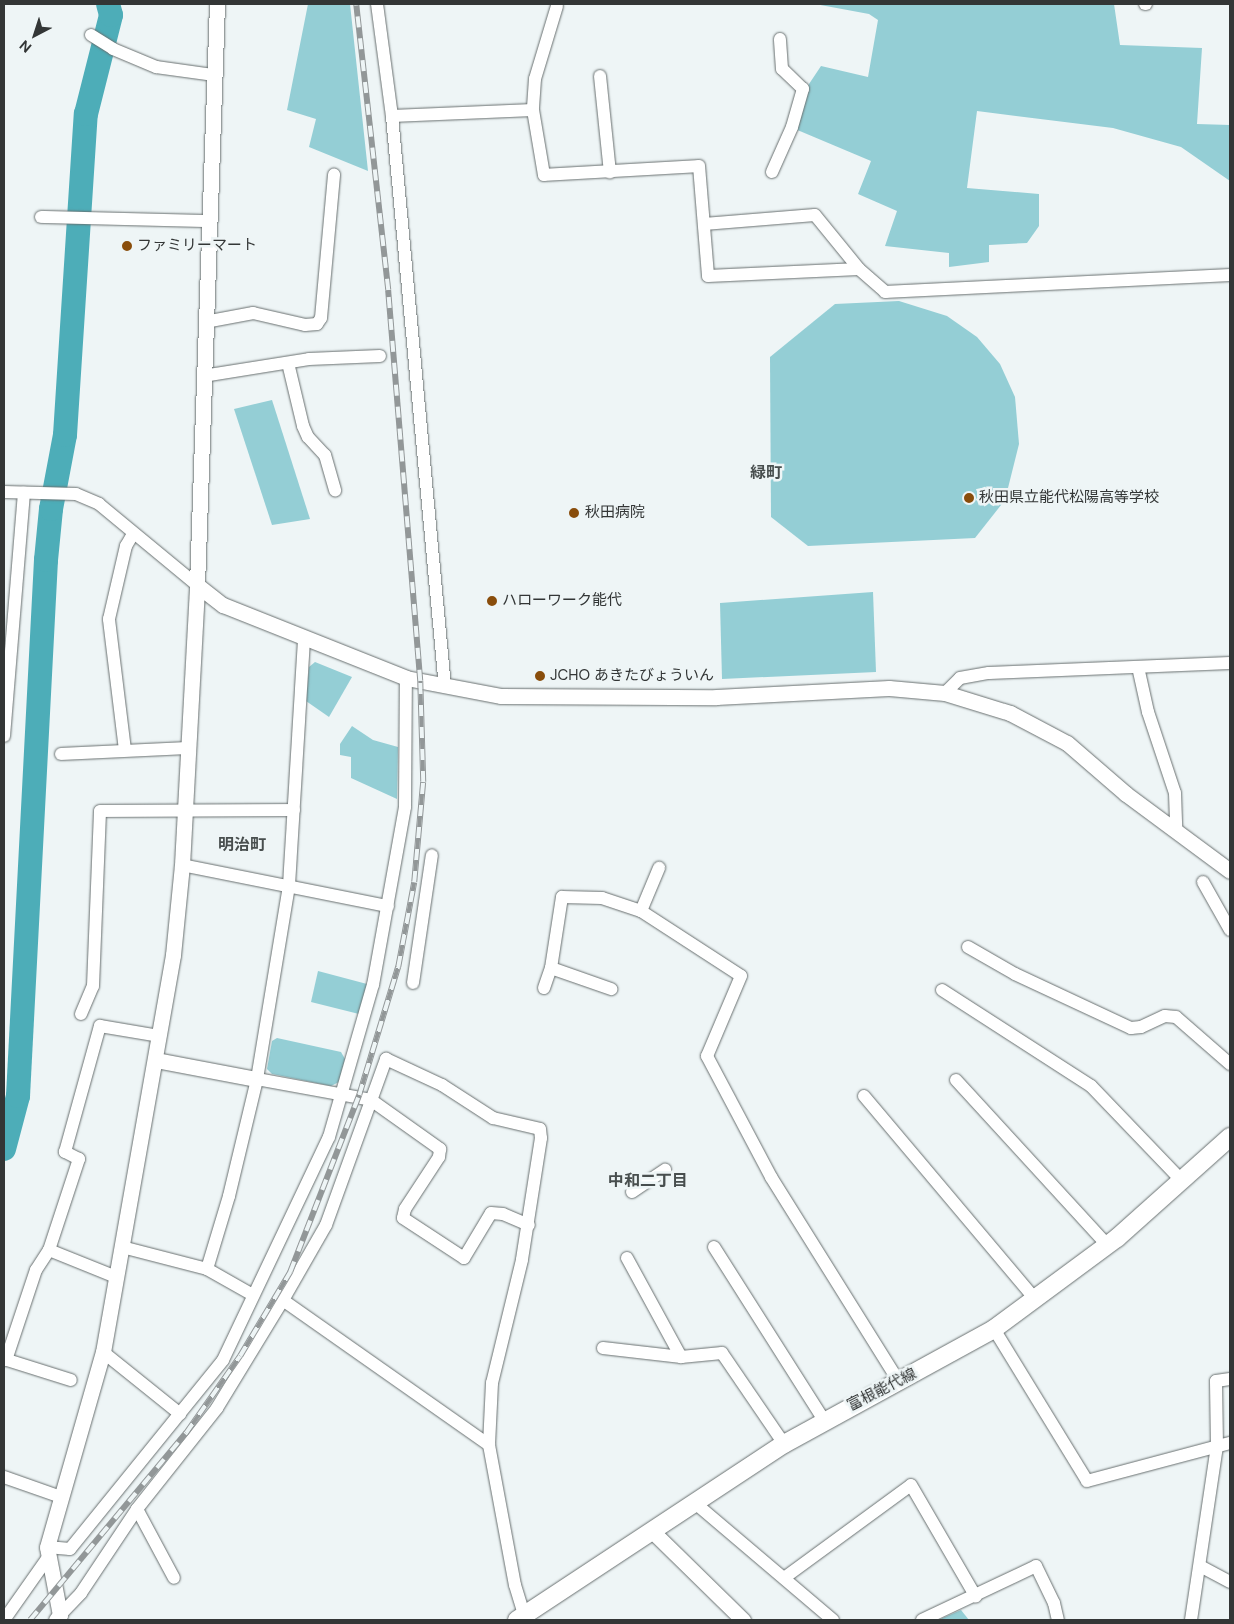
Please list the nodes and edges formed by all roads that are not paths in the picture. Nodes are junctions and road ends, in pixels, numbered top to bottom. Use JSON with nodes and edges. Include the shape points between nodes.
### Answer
{"nodes":[{"id":1,"x":217,"y":4,"type":"edge"},
{"id":2,"x":377,"y":4,"type":"edge"},
{"id":3,"x":557,"y":6,"type":"dead end"},
{"id":4,"x":91,"y":35,"type":"dead end"},
{"id":5,"x":780,"y":39,"type":"dead end"},
{"id":6,"x":214,"y":75,"type":"junction"},
{"id":7,"x":600,"y":76,"type":"dead end"},
{"id":8,"x":533,"y":110,"type":"junction"},
{"id":9,"x":392,"y":116,"type":"junction"},
{"id":10,"x":610,"y":172,"type":"junction"},
{"id":11,"x":772,"y":172,"type":"dead end"},
{"id":12,"x":334,"y":175,"type":"dead end"},
{"id":13,"x":41,"y":217,"type":"dead end"},
{"id":14,"x":208,"y":221,"type":"junction"},
{"id":15,"x":704,"y":224,"type":"junction"},
{"id":16,"x":859,"y":269,"type":"junction"},
{"id":17,"x":1230,"y":275,"type":"edge"},
{"id":18,"x":204,"y":322,"type":"junction"},
{"id":19,"x":380,"y":356,"type":"dead end"},
{"id":20,"x":288,"y":363,"type":"junction"},
{"id":21,"x":203,"y":376,"type":"junction"},
{"id":22,"x":335,"y":490,"type":"dead end"},
{"id":23,"x":4,"y":492,"type":"edge"},
{"id":24,"x":29,"y":493,"type":"junction"},
{"id":25,"x":133,"y":534,"type":"junction"},
{"id":26,"x":197,"y":585,"type":"junction"},
{"id":27,"x":304,"y":639,"type":"junction"},
{"id":28,"x":1230,"y":663,"type":"edge"},
{"id":29,"x":1138,"y":667,"type":"junction"},
{"id":30,"x":406,"y":678,"type":"junction"},
{"id":31,"x":445,"y":687,"type":"junction"},
{"id":32,"x":945,"y":693,"type":"junction"},
{"id":33,"x":4,"y":736,"type":"edge"},
{"id":34,"x":187,"y":748,"type":"junction"},
{"id":35,"x":125,"y":750,"type":"junction"},
{"id":36,"x":62,"y":754,"type":"dead end"},
{"id":37,"x":184,"y":810,"type":"junction"},
{"id":38,"x":294,"y":810,"type":"junction"},
{"id":39,"x":1176,"y":830,"type":"junction"},
{"id":40,"x":432,"y":854,"type":"dead end"},
{"id":41,"x":182,"y":865,"type":"junction"},
{"id":42,"x":659,"y":868,"type":"dead end"},
{"id":43,"x":1230,"y":871,"type":"edge"},
{"id":44,"x":1203,"y":882,"type":"dead end"},
{"id":45,"x":289,"y":885,"type":"junction"},
{"id":46,"x":388,"y":906,"type":"junction"},
{"id":47,"x":641,"y":911,"type":"junction"},
{"id":48,"x":1230,"y":930,"type":"edge"},
{"id":49,"x":968,"y":947,"type":"dead end"},
{"id":50,"x":552,"y":968,"type":"junction"},
{"id":51,"x":413,"y":983,"type":"dead end"},
{"id":52,"x":544,"y":988,"type":"dead end"},
{"id":53,"x":611,"y":989,"type":"dead end"},
{"id":54,"x":942,"y":990,"type":"dead end"},
{"id":55,"x":81,"y":1014,"type":"dead end"},
{"id":56,"x":160,"y":1036,"type":"junction"},
{"id":57,"x":156,"y":1060,"type":"junction"},
{"id":58,"x":1230,"y":1064,"type":"edge"},
{"id":59,"x":257,"y":1079,"type":"junction"},
{"id":60,"x":956,"y":1080,"type":"dead end"},
{"id":61,"x":344,"y":1093,"type":"junction"},
{"id":62,"x":864,"y":1096,"type":"dead end"},
{"id":63,"x":371,"y":1100,"type":"junction"},
{"id":64,"x":1230,"y":1137,"type":"edge"},
{"id":65,"x":666,"y":1170,"type":"dead end"},
{"id":66,"x":1182,"y":1181,"type":"junction"},
{"id":67,"x":632,"y":1192,"type":"dead end"},
{"id":68,"x":529,"y":1224,"type":"junction"},
{"id":69,"x":1107,"y":1245,"type":"junction"},
{"id":70,"x":122,"y":1247,"type":"junction"},
{"id":71,"x":714,"y":1247,"type":"dead end"},
{"id":72,"x":49,"y":1250,"type":"junction"},
{"id":73,"x":627,"y":1258,"type":"dead end"},
{"id":74,"x":206,"y":1269,"type":"junction"},
{"id":75,"x":116,"y":1277,"type":"junction"},
{"id":76,"x":252,"y":1295,"type":"junction"},
{"id":77,"x":283,"y":1300,"type":"junction"},
{"id":78,"x":1035,"y":1300,"type":"junction"},
{"id":79,"x":994,"y":1329,"type":"junction"},
{"id":80,"x":603,"y":1348,"type":"dead end"},
{"id":81,"x":103,"y":1352,"type":"junction"},
{"id":82,"x":681,"y":1357,"type":"junction"},
{"id":83,"x":5,"y":1360,"type":"edge"},
{"id":84,"x":1230,"y":1379,"type":"edge"},
{"id":85,"x":71,"y":1380,"type":"dead end"},
{"id":86,"x":899,"y":1382,"type":"junction"},
{"id":87,"x":180,"y":1414,"type":"junction"},
{"id":88,"x":824,"y":1420,"type":"junction"},
{"id":89,"x":784,"y":1444,"type":"junction"},
{"id":90,"x":1230,"y":1444,"type":"edge"},
{"id":91,"x":489,"y":1445,"type":"junction"},
{"id":92,"x":1217,"y":1446,"type":"junction"},
{"id":93,"x":4,"y":1477,"type":"edge"},
{"id":94,"x":61,"y":1497,"type":"junction"},
{"id":95,"x":695,"y":1503,"type":"junction"},
{"id":96,"x":137,"y":1509,"type":"junction"},
{"id":97,"x":651,"y":1530,"type":"junction"},
{"id":98,"x":48,"y":1551,"type":"junction"},
{"id":99,"x":1200,"y":1566,"type":"junction"},
{"id":100,"x":174,"y":1578,"type":"dead end"},
{"id":101,"x":784,"y":1578,"type":"junction"},
{"id":102,"x":1230,"y":1582,"type":"edge"},
{"id":103,"x":976,"y":1597,"type":"junction"},
{"id":104,"x":58,"y":1618,"type":"edge"},
{"id":105,"x":523,"y":1618,"type":"edge"},
{"id":106,"x":4,"y":1620,"type":"edge"},
{"id":107,"x":743,"y":1620,"type":"edge"},
{"id":108,"x":833,"y":1620,"type":"edge"},
{"id":109,"x":922,"y":1620,"type":"edge"},
{"id":110,"x":1058,"y":1620,"type":"edge"},
{"id":111,"x":1191,"y":1620,"type":"edge"}],
"edges":[{"from":1,"to":6,"type":"street"},
{"from":2,"to":9,"type":"street"},
{"from":3,"to":8,"type":"street","via":[[535,79]]},
{"from":4,"to":6,"type":"street","via":[[113,49],[156,67]]},
{"from":5,"to":11,"type":"street","via":[[782,69],[803,89],[792,127]]},
{"from":6,"to":14,"type":"street"},
{"from":7,"to":10,"type":"street"},
{"from":8,"to":9,"type":"street"},
{"from":8,"to":10,"type":"street","via":[[544,175]]},
{"from":9,"to":31,"type":"street"},
{"from":10,"to":15,"type":"street","via":[[699,166]]},
{"from":12,"to":18,"type":"street","via":[[321,318],[317,324],[305,325],[253,313]]},
{"from":13,"to":14,"type":"street"},
{"from":14,"to":18,"type":"street"},
{"from":15,"to":16,"type":"street","via":[[815,215]]},
{"from":15,"to":16,"type":"street","via":[[708,276]]},
{"from":16,"to":17,"type":"street","via":[[885,292]]},
{"from":18,"to":21,"type":"street"},
{"from":19,"to":20,"type":"street"},
{"from":20,"to":21,"type":"street"},
{"from":20,"to":22,"type":"street","via":[[303,426],[308,437],[325,455]]},
{"from":21,"to":26,"type":"street"},
{"from":23,"to":24,"type":"street"},
{"from":24,"to":25,"type":"street","via":[[76,494],[99,504]]},
{"from":24,"to":33,"type":"street"},
{"from":25,"to":26,"type":"street"},
{"from":25,"to":35,"type":"street","via":[[126,546],[109,619]]},
{"from":26,"to":27,"type":"street","via":[[223,605]]},
{"from":26,"to":34,"type":"street"},
{"from":27,"to":30,"type":"street"},
{"from":27,"to":38,"type":"street"},
{"from":28,"to":29,"type":"street"},
{"from":29,"to":32,"type":"street","via":[[989,673],[960,678]]},
{"from":29,"to":39,"type":"street","via":[[1148,712],[1175,793]]},
{"from":30,"to":31,"type":"street"},
{"from":30,"to":46,"type":"street","via":[[405,807]]},
{"from":31,"to":32,"type":"street","via":[[501,696],[560,697],[716,697],[889,688]]},
{"from":32,"to":39,"type":"street","via":[[1010,713],[1067,743],[1126,794]]},
{"from":34,"to":35,"type":"street"},
{"from":34,"to":37,"type":"street"},
{"from":35,"to":36,"type":"street"},
{"from":37,"to":38,"type":"street"},
{"from":37,"to":41,"type":"street"},
{"from":37,"to":55,"type":"street","via":[[100,811],[92,986]]},
{"from":38,"to":45,"type":"street"},
{"from":39,"to":43,"type":"street"},
{"from":40,"to":51,"type":"street"},
{"from":41,"to":45,"type":"street"},
{"from":41,"to":56,"type":"street","via":[[173,955]]},
{"from":42,"to":47,"type":"street"},
{"from":44,"to":48,"type":"street"},
{"from":45,"to":46,"type":"street"},
{"from":45,"to":59,"type":"street"},
{"from":46,"to":61,"type":"street","via":[[373,985]]},
{"from":47,"to":50,"type":"street","via":[[602,898],[562,897]]},
{"from":47,"to":86,"type":"street","via":[[741,976],[707,1056],[771,1177]]},
{"from":49,"to":58,"type":"street","via":[[1015,974],[1131,1028],[1165,1016],[1176,1017]]},
{"from":50,"to":52,"type":"street"},
{"from":50,"to":53,"type":"street"},
{"from":54,"to":66,"type":"street","via":[[1091,1086]]},
{"from":56,"to":57,"type":"street"},
{"from":56,"to":72,"type":"street","via":[[100,1026],[65,1152],[79,1160]]},
{"from":57,"to":59,"type":"street"},
{"from":57,"to":70,"type":"street"},
{"from":59,"to":61,"type":"street"},
{"from":59,"to":74,"type":"street","via":[[229,1196]]},
{"from":60,"to":69,"type":"street"},
{"from":61,"to":63,"type":"street"},
{"from":61,"to":76,"type":"street","via":[[329,1137]]},
{"from":62,"to":78,"type":"street"},
{"from":63,"to":68,"type":"street","via":[[386,1059],[442,1084],[494,1118],[540,1129]]},
{"from":63,"to":68,"type":"street","via":[[440,1149],[439,1157],[405,1209],[403,1218],[464,1258],[491,1213]]},
{"from":63,"to":77,"type":"street","via":[[326,1226]]},
{"from":64,"to":66,"type":"main road","name":"富根能代線"},
{"from":65,"to":67,"type":"street"},
{"from":66,"to":69,"type":"main road","name":"富根能代線"},
{"from":68,"to":91,"type":"street","via":[[492,1383]]},
{"from":69,"to":78,"type":"main road","name":"富根能代線"},
{"from":70,"to":74,"type":"street"},
{"from":70,"to":75,"type":"street"},
{"from":71,"to":88,"type":"street"},
{"from":72,"to":75,"type":"street"},
{"from":72,"to":83,"type":"street","via":[[36,1270]]},
{"from":73,"to":82,"type":"street"},
{"from":74,"to":76,"type":"street"},
{"from":75,"to":81,"type":"street"},
{"from":76,"to":87,"type":"street","via":[[223,1360]]},
{"from":77,"to":91,"type":"street"},
{"from":77,"to":96,"type":"street","via":[[217,1408]]},
{"from":78,"to":79,"type":"main road","name":"富根能代線"},
{"from":79,"to":86,"type":"main road","name":"富根能代線"},
{"from":79,"to":92,"type":"street","via":[[1086,1481]]},
{"from":80,"to":82,"type":"street"},
{"from":81,"to":87,"type":"street"},
{"from":81,"to":94,"type":"street"},
{"from":82,"to":89,"type":"street","via":[[722,1353]]},
{"from":83,"to":85,"type":"street"},
{"from":84,"to":92,"type":"street","via":[[1216,1381]]},
{"from":86,"to":88,"type":"main road","name":"富根能代線"},
{"from":87,"to":98,"type":"street","via":[[70,1549]]},
{"from":88,"to":89,"type":"main road","name":"富根能代線"},
{"from":89,"to":95,"type":"main road","name":"富根能代線"},
{"from":90,"to":92,"type":"street"},
{"from":91,"to":105,"type":"street"},
{"from":92,"to":99,"type":"street"},
{"from":93,"to":94,"type":"street"},
{"from":94,"to":98,"type":"street"},
{"from":95,"to":97,"type":"main road","name":"富根能代線"},
{"from":95,"to":101,"type":"street"},
{"from":96,"to":100,"type":"street"},
{"from":96,"to":104,"type":"street","via":[[81,1593]]},
{"from":97,"to":105,"type":"main road","name":"富根能代線"},
{"from":97,"to":107,"type":"street"},
{"from":98,"to":104,"type":"street"},
{"from":98,"to":106,"type":"street"},
{"from":99,"to":102,"type":"street"},
{"from":99,"to":111,"type":"street"},
{"from":101,"to":103,"type":"street","via":[[911,1485]]},
{"from":101,"to":108,"type":"street"},
{"from":103,"to":109,"type":"street"},
{"from":103,"to":110,"type":"street","via":[[1036,1566],[1054,1603]]}]}
